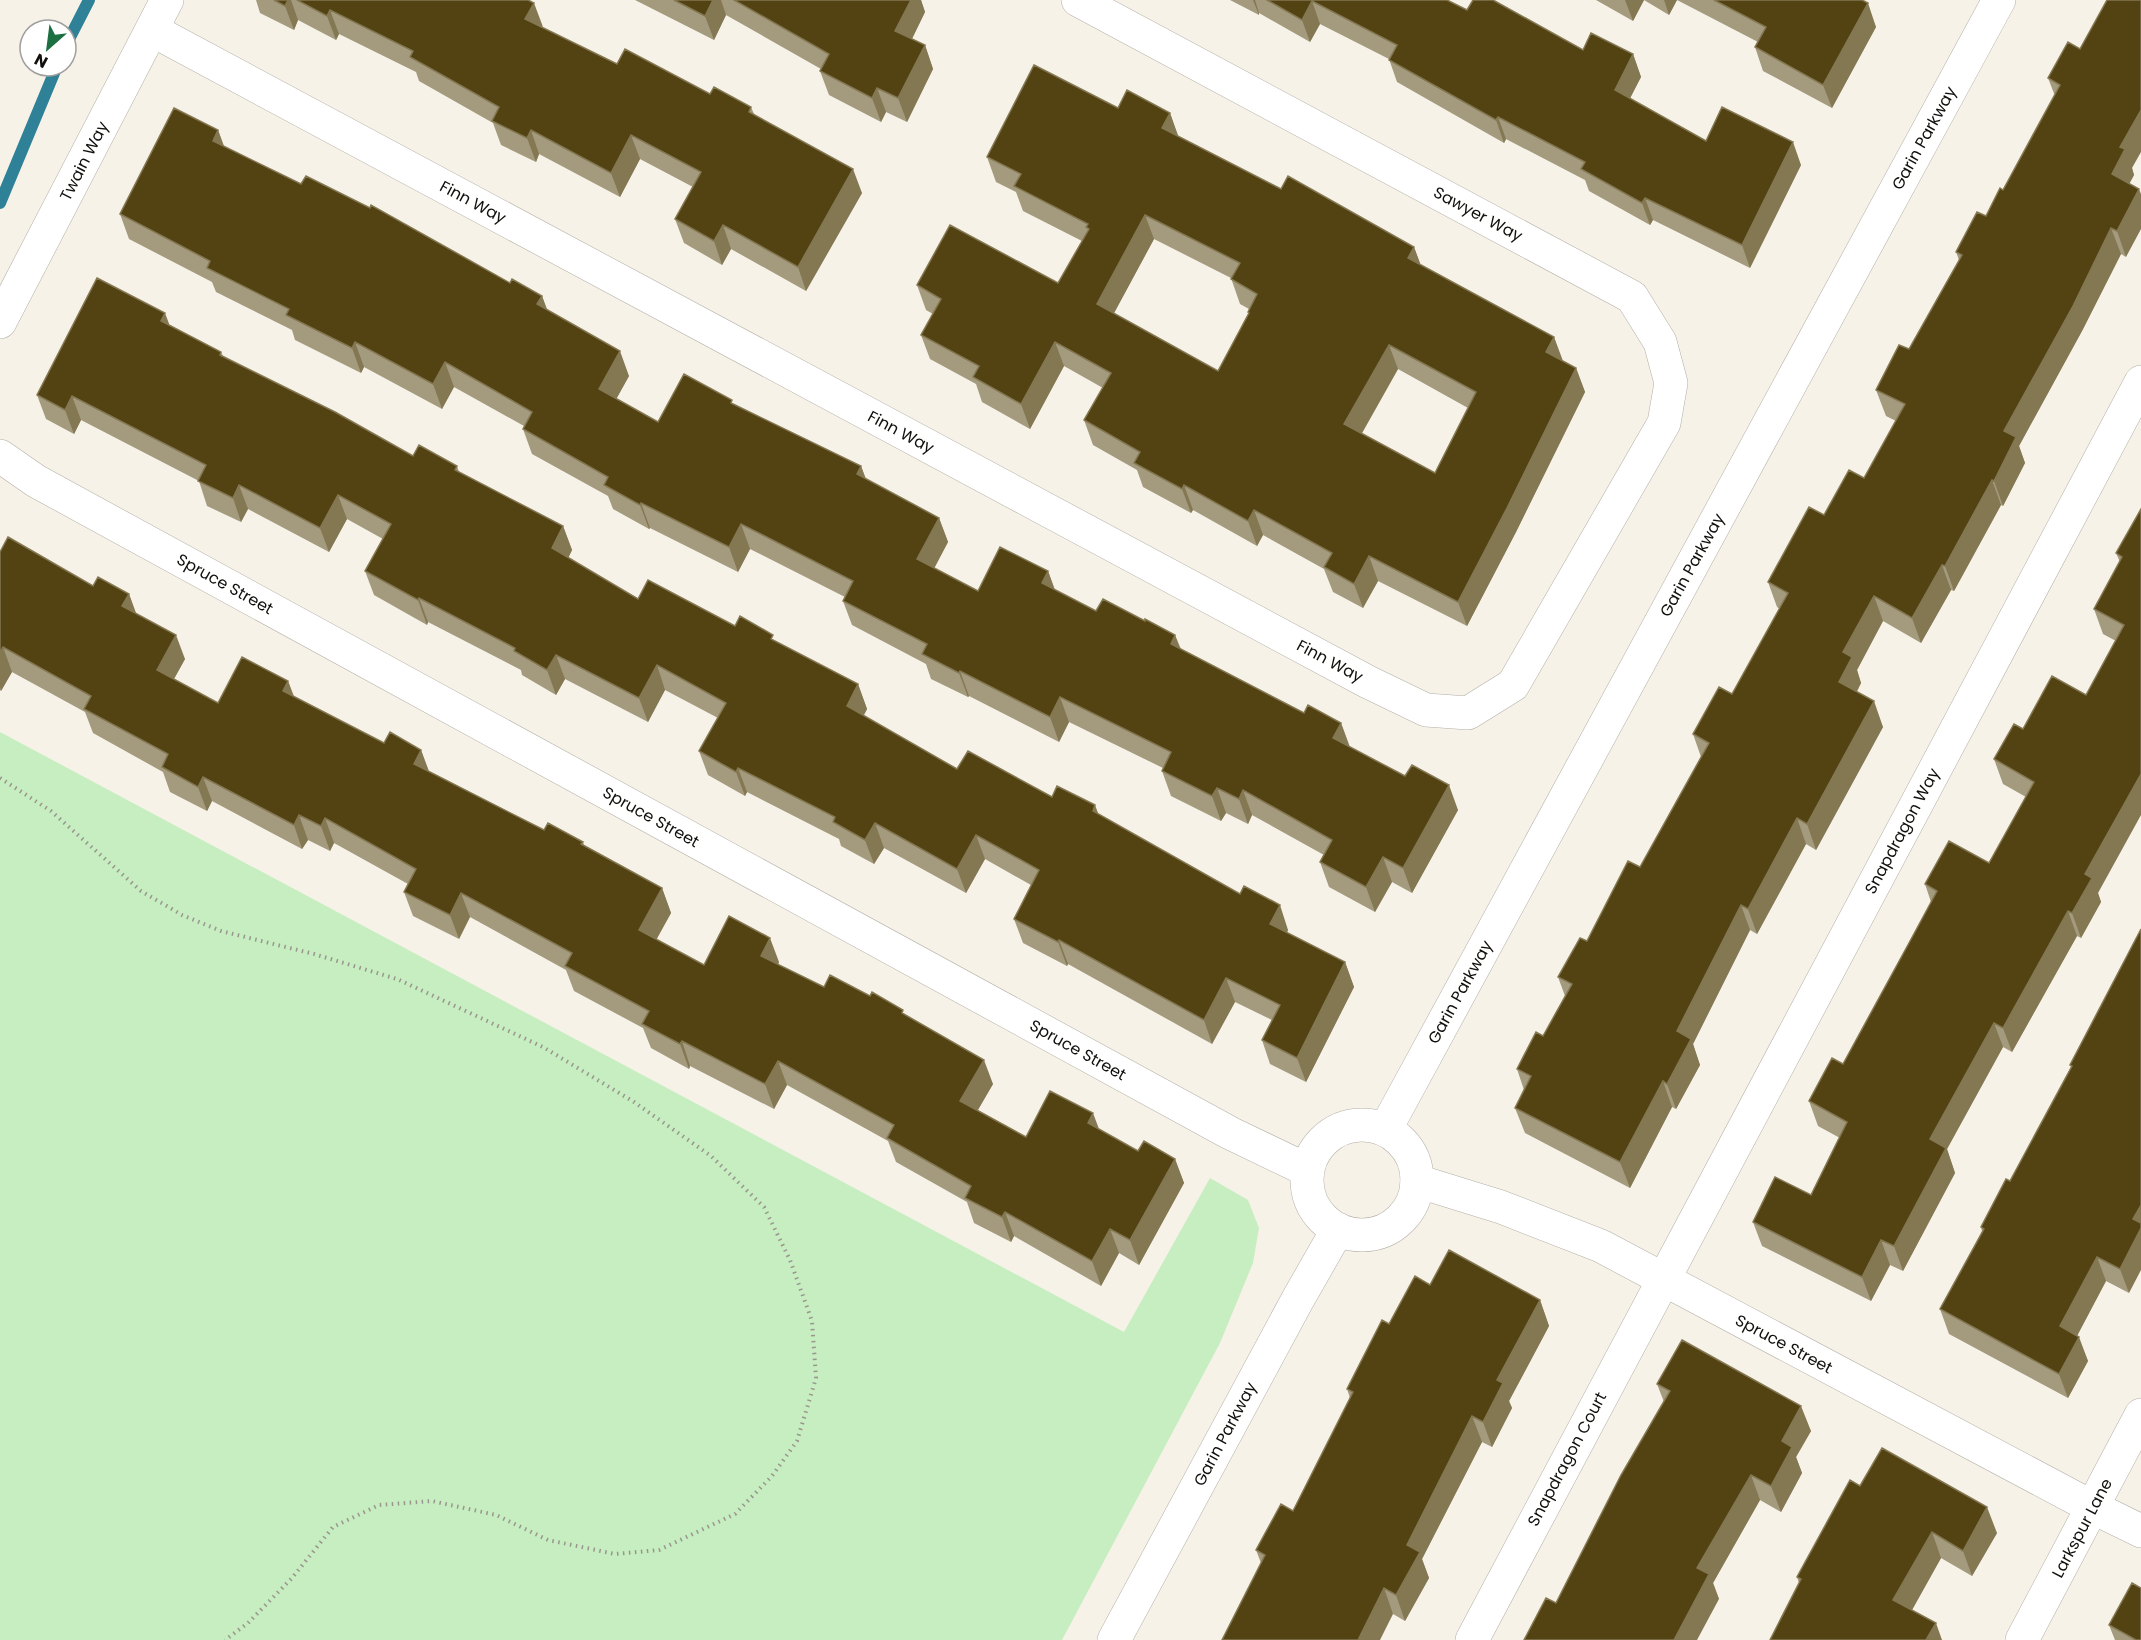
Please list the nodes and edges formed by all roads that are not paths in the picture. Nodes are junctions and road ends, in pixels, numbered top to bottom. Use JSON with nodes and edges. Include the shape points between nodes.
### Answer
{"nodes":[{"id":1,"x":167,"y":0,"type":"edge"},
{"id":2,"x":1078,"y":0,"type":"edge"},
{"id":3,"x":1999,"y":0,"type":"edge"},
{"id":4,"x":152,"y":30,"type":"junction"},
{"id":5,"x":0,"y":322,"type":"edge"},
{"id":6,"x":2141,"y":382,"type":"edge"},
{"id":7,"x":0,"y":456,"type":"edge"},
{"id":8,"x":1593,"y":546,"type":"joint"},
{"id":9,"x":1385,"y":1130,"type":"junction"},
{"id":10,"x":1307,"y":1170,"type":"junction"},
{"id":11,"x":1417,"y":1181,"type":"junction"},
{"id":12,"x":1338,"y":1229,"type":"junction"},
{"id":13,"x":1662,"y":1279,"type":"junction"},
{"id":14,"x":2141,"y":1415,"type":"edge"},
{"id":15,"x":2092,"y":1507,"type":"junction"},
{"id":16,"x":2141,"y":1531,"type":"edge"},
{"id":17,"x":1114,"y":1640,"type":"edge"},
{"id":18,"x":1472,"y":1640,"type":"edge"},
{"id":19,"x":2022,"y":1640,"type":"edge"}],
"edges":[{"from":1,"to":4,"type":"street","name":"Twain Way"},
{"from":2,"to":8,"type":"street","name":"Sawyer Way","via":[[1632,297],[1660,342],[1671,383],[1664,423]]},
{"from":3,"to":9,"type":"street","name":"Garin Parkway"},
{"from":4,"to":5,"type":"street","name":"Twain Way"},
{"from":4,"to":8,"type":"street","name":"Finn Way","via":[[1426,710],[1468,713],[1513,685]]},
{"from":6,"to":13,"type":"street","name":"Snapdragon Way"},
{"from":7,"to":10,"type":"street","name":"Spruce Street","via":[[36,481],[1230,1133]]},
{"from":9,"to":10,"type":"street","via":[[1366,1125],[1338,1130],[1323,1140]]},
{"from":9,"to":11,"type":"street","via":[[1397,1137],[1411,1155]]},
{"from":10,"to":12,"type":"street","via":[[1306,1183],[1313,1208],[1328,1225]]},
{"from":11,"to":12,"type":"street","via":[[1412,1204],[1399,1222],[1383,1232],[1346,1234]]},
{"from":11,"to":13,"type":"street","name":"Spruce Street","via":[[1501,1207],[1601,1246]]},
{"from":12,"to":17,"type":"street","name":"Garin Parkway"},
{"from":13,"to":15,"type":"street","name":"Spruce Street"},
{"from":13,"to":18,"type":"street","name":"Snapdragon Court"},
{"from":14,"to":15,"type":"street","name":"Larkspur Lane"},
{"from":15,"to":16,"type":"street","name":"Spruce Street"},
{"from":15,"to":19,"type":"street","name":"Larkspur Lane"}]}
